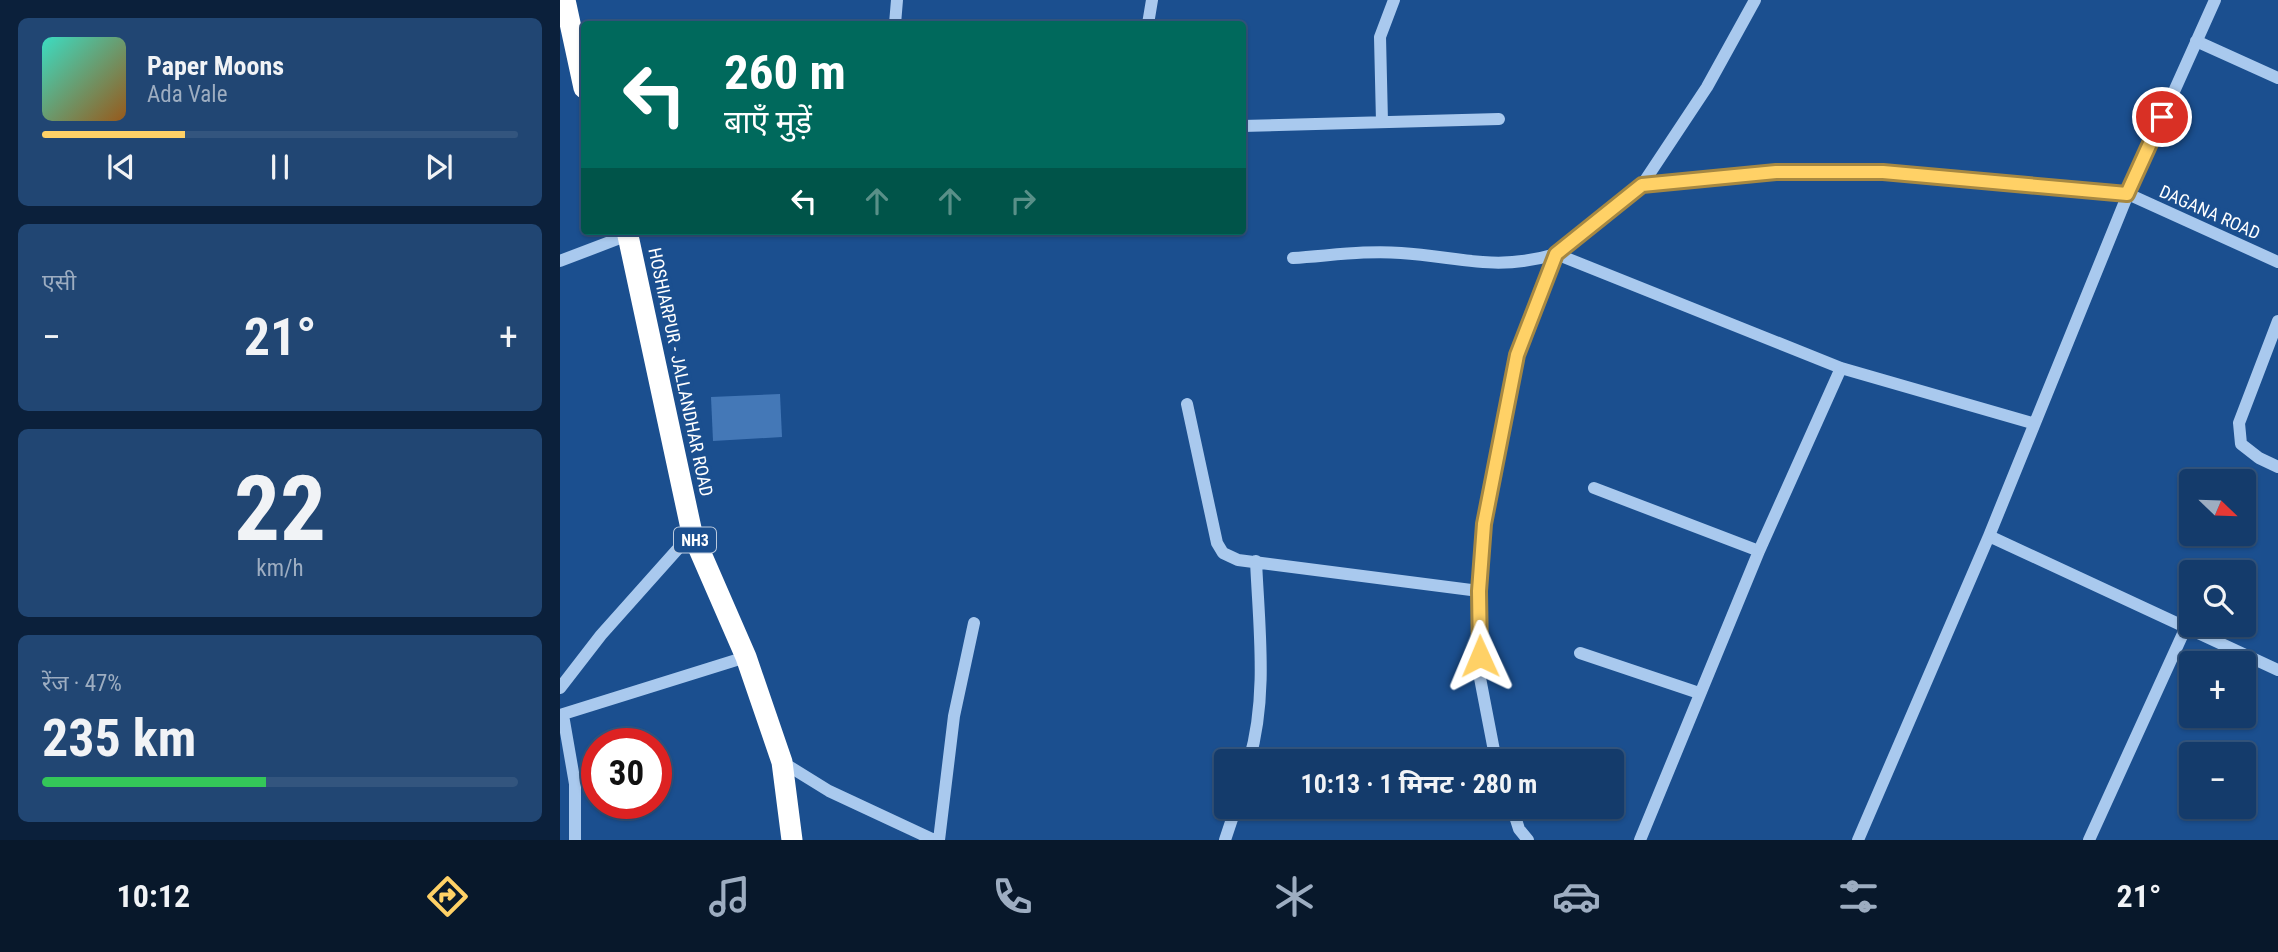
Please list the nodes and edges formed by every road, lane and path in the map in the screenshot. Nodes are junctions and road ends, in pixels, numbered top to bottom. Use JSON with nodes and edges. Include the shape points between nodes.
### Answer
{"nodes":[{"id":1,"x":565,"y":0,"type":"edge"},
{"id":2,"x":897,"y":0,"type":"edge"},
{"id":3,"x":1152,"y":0,"type":"edge"},
{"id":4,"x":1394,"y":0,"type":"edge"},
{"id":5,"x":1755,"y":0,"type":"edge"},
{"id":6,"x":2215,"y":0,"type":"edge"},
{"id":7,"x":895,"y":21,"type":"edge"},
{"id":8,"x":1148,"y":21,"type":"edge"},
{"id":9,"x":2196,"y":41,"type":"junction"},
{"id":10,"x":567,"y":42,"type":"edge"},
{"id":11,"x":2278,"y":78,"type":"edge"},
{"id":12,"x":581,"y":80,"type":"edge"},
{"id":13,"x":1499,"y":119,"type":"dead end"},
{"id":14,"x":1382,"y":122,"type":"junction"},
{"id":15,"x":1246,"y":126,"type":"edge"},
{"id":16,"x":1642,"y":185,"type":"junction"},
{"id":17,"x":2127,"y":194,"type":"junction"},
{"id":18,"x":623,"y":235,"type":"edge"},
{"id":19,"x":628,"y":235,"type":"edge"},
{"id":20,"x":1556,"y":254,"type":"junction"},
{"id":21,"x":1293,"y":258,"type":"dead end"},
{"id":22,"x":560,"y":261,"type":"edge"},
{"id":23,"x":2278,"y":262,"type":"edge"},
{"id":24,"x":2278,"y":321,"type":"edge"},
{"id":25,"x":1841,"y":368,"type":"junction"},
{"id":26,"x":1187,"y":404,"type":"dead end"},
{"id":27,"x":2032,"y":422,"type":"junction"},
{"id":28,"x":2278,"y":467,"type":"edge"},
{"id":29,"x":1594,"y":488,"type":"dead end"},
{"id":30,"x":692,"y":533,"type":"junction"},
{"id":31,"x":1989,"y":537,"type":"junction"},
{"id":32,"x":1759,"y":551,"type":"junction"},
{"id":33,"x":1256,"y":561,"type":"junction"},
{"id":34,"x":1479,"y":591,"type":"junction"},
{"id":35,"x":974,"y":623,"type":"dead end"},
{"id":36,"x":2179,"y":624,"type":"edge"},
{"id":37,"x":2181,"y":637,"type":"edge"},
{"id":38,"x":2207,"y":637,"type":"edge"},
{"id":39,"x":1580,"y":653,"type":"dead end"},
{"id":40,"x":746,"y":657,"type":"junction"},
{"id":41,"x":2278,"y":670,"type":"edge"},
{"id":42,"x":560,"y":688,"type":"edge"},
{"id":43,"x":1699,"y":693,"type":"junction"},
{"id":44,"x":561,"y":715,"type":"edge"},
{"id":45,"x":1252,"y":749,"type":"edge"},
{"id":46,"x":1494,"y":749,"type":"edge"},
{"id":47,"x":782,"y":762,"type":"junction"},
{"id":48,"x":1232,"y":819,"type":"edge"},
{"id":49,"x":1516,"y":819,"type":"edge"},
{"id":50,"x":1862,"y":839,"type":"edge"},
{"id":51,"x":575,"y":840,"type":"edge"},
{"id":52,"x":792,"y":840,"type":"edge"},
{"id":53,"x":937,"y":840,"type":"edge"},
{"id":54,"x":1225,"y":840,"type":"edge"},
{"id":55,"x":1528,"y":840,"type":"edge"},
{"id":56,"x":1640,"y":840,"type":"edge"},
{"id":57,"x":2089,"y":840,"type":"edge"}],
"edges":[{"from":1,"to":10,"type":"highway"},
{"from":2,"to":7,"type":"street"},
{"from":3,"to":8,"type":"street"},
{"from":4,"to":14,"type":"street","via":[[1380,37]]},
{"from":5,"to":16,"type":"street","via":[[1707,88]]},
{"from":6,"to":9,"type":"street"},
{"from":9,"to":11,"type":"street"},
{"from":9,"to":17,"type":"street"},
{"from":10,"to":12,"type":"highway"},
{"from":13,"to":14,"type":"street"},
{"from":14,"to":15,"type":"street"},
{"from":16,"to":17,"type":"street","name":"DAGANA ROAD","via":[[1776,172],[1883,172]]},
{"from":16,"to":20,"type":"street"},
{"from":17,"to":23,"type":"street","name":"DAGANA ROAD"},
{"from":17,"to":27,"type":"street"},
{"from":18,"to":22,"type":"street"},
{"from":19,"to":30,"type":"highway","name":"HOSHIARPUR - JALLANDHAR ROAD","number":"NH3"},
{"from":20,"to":21,"type":"street","via":[[1525,264],[1399,253]]},
{"from":20,"to":25,"type":"street"},
{"from":20,"to":34,"type":"street","via":[[1517,355],[1484,524]]},
{"from":24,"to":28,"type":"street","via":[[2239,423],[2241,444]]},
{"from":25,"to":27,"type":"street"},
{"from":25,"to":32,"type":"street"},
{"from":26,"to":33,"type":"street","via":[[1217,543],[1223,554]]},
{"from":27,"to":31,"type":"street"},
{"from":29,"to":32,"type":"street"},
{"from":30,"to":40,"type":"highway","name":"HOSHIARPUR - JALLANDHAR ROAD","number":"NH3"},
{"from":30,"to":42,"type":"street"},
{"from":31,"to":36,"type":"street"},
{"from":31,"to":50,"type":"street"},
{"from":32,"to":43,"type":"street"},
{"from":33,"to":34,"type":"street"},
{"from":33,"to":45,"type":"street","via":[[1261,670]]},
{"from":34,"to":46,"type":"street","via":[[1480,678]]},
{"from":35,"to":53,"type":"street","via":[[954,716]]},
{"from":37,"to":57,"type":"street"},
{"from":38,"to":41,"type":"street"},
{"from":39,"to":43,"type":"street"},
{"from":40,"to":44,"type":"street"},
{"from":40,"to":47,"type":"highway","name":"HOSHIARPUR - JALLANDHAR ROAD","number":"NH3"},
{"from":43,"to":56,"type":"street"},
{"from":44,"to":51,"type":"street","via":[[575,784]]},
{"from":47,"to":52,"type":"highway","name":"HOSHIARPUR - JALLANDHAR ROAD","number":"NH3"},
{"from":47,"to":53,"type":"street","via":[[829,791]]},
{"from":48,"to":54,"type":"street"},
{"from":49,"to":55,"type":"street"}]}
